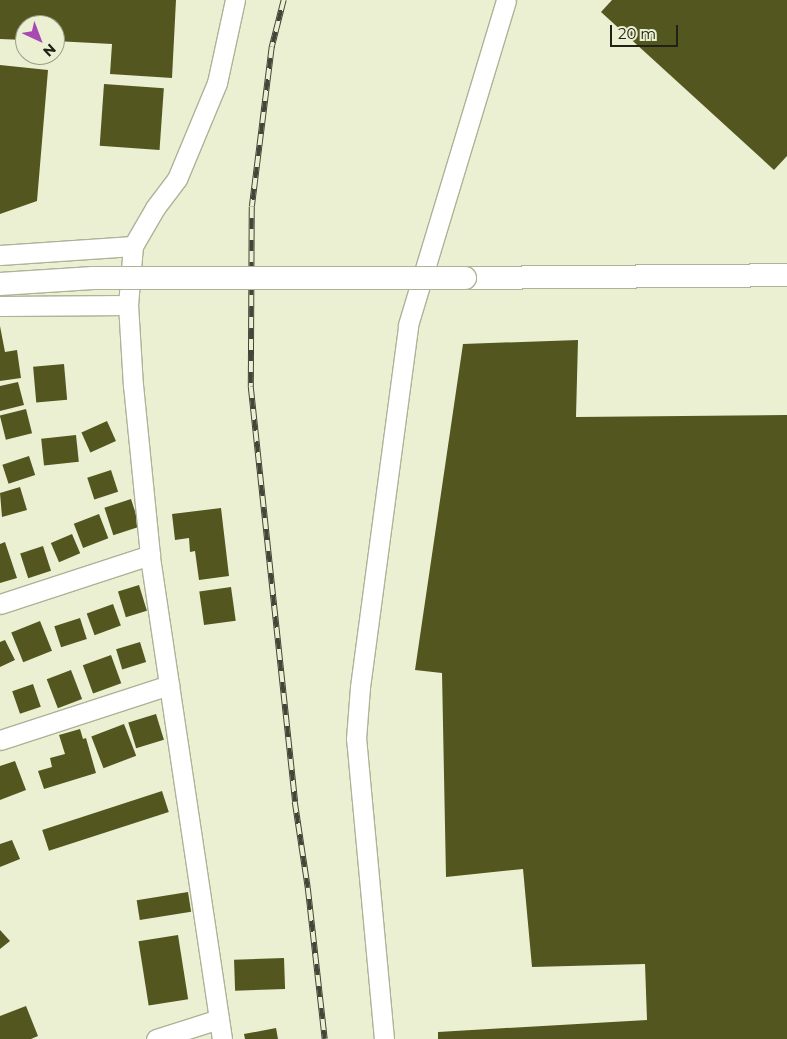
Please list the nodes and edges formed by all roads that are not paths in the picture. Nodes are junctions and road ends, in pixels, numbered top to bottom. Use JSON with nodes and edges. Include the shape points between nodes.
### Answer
{"nodes":[{"id":1,"x":235,"y":0,"type":"edge"},
{"id":2,"x":506,"y":0,"type":"edge"},
{"id":3,"x":133,"y":246,"type":"junction"},
{"id":4,"x":0,"y":255,"type":"edge"},
{"id":5,"x":787,"y":275,"type":"edge"},
{"id":6,"x":0,"y":284,"type":"edge"},
{"id":7,"x":128,"y":305,"type":"junction"},
{"id":8,"x":0,"y":306,"type":"edge"},
{"id":9,"x":150,"y":555,"type":"junction"},
{"id":10,"x":0,"y":604,"type":"edge"},
{"id":11,"x":169,"y":685,"type":"junction"},
{"id":12,"x":0,"y":740,"type":"edge"},
{"id":13,"x":219,"y":1019,"type":"junction"},
{"id":14,"x":156,"y":1039,"type":"edge"},
{"id":15,"x":222,"y":1039,"type":"edge"},
{"id":16,"x":384,"y":1039,"type":"edge"}],
"edges":[{"from":1,"to":3,"type":"street","via":[[217,83],[181,170]]},
{"from":2,"to":16,"type":"street","via":[[408,324],[360,687],[356,740]]},
{"from":3,"to":4,"type":"street"},
{"from":3,"to":7,"type":"street"},
{"from":5,"to":6,"type":"street","bridge":true,"via":[[93,278]]},
{"from":7,"to":8,"type":"street"},
{"from":7,"to":9,"type":"street"},
{"from":9,"to":10,"type":"street"},
{"from":9,"to":11,"type":"street"},
{"from":11,"to":12,"type":"street"},
{"from":11,"to":13,"type":"street"},
{"from":13,"to":14,"type":"street"},
{"from":13,"to":15,"type":"street"}]}
